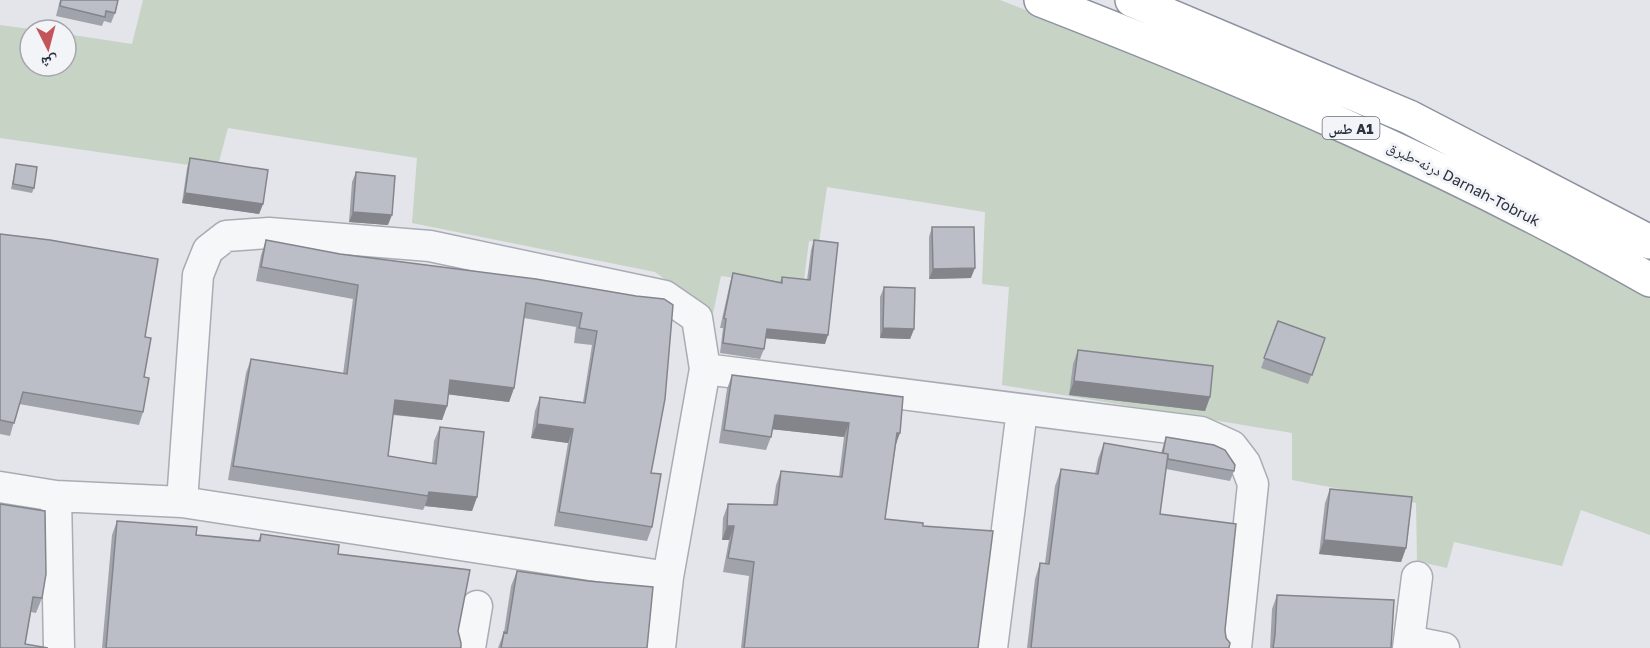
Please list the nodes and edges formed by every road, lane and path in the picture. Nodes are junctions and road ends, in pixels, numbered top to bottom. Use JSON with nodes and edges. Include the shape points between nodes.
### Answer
{"nodes":[{"id":1,"x":1041,"y":0,"type":"edge"},
{"id":2,"x":1132,"y":0,"type":"edge"},
{"id":3,"x":1650,"y":242,"type":"edge"},
{"id":4,"x":1650,"y":280,"type":"edge"},
{"id":5,"x":705,"y":369,"type":"junction"},
{"id":6,"x":1022,"y":410,"type":"junction"},
{"id":7,"x":0,"y":487,"type":"edge"},
{"id":8,"x":56,"y":496,"type":"junction"},
{"id":9,"x":182,"y":502,"type":"junction"},
{"id":10,"x":668,"y":577,"type":"junction"},
{"id":11,"x":1417,"y":577,"type":"dead end"},
{"id":12,"x":477,"y":606,"type":"dead end"},
{"id":13,"x":1408,"y":645,"type":"edge"},
{"id":14,"x":59,"y":648,"type":"edge"},
{"id":15,"x":471,"y":648,"type":"edge"},
{"id":16,"x":660,"y":648,"type":"edge"},
{"id":17,"x":992,"y":648,"type":"edge"},
{"id":18,"x":1236,"y":648,"type":"edge"},
{"id":19,"x":1444,"y":648,"type":"edge"}],
"edges":[{"from":1,"to":4,"type":"highway","name":"درنه-طبرق Darnah-Tobruk","number":"طس A1","via":[[1395,147]]},
{"from":2,"to":3,"type":"highway","number":"طس A1","via":[[1409,117]]},
{"from":5,"to":6,"type":"street"},
{"from":5,"to":9,"type":"street","via":[[697,318],[665,296],[430,246],[269,233],[226,236],[208,250],[198,275]]},
{"from":5,"to":10,"type":"street"},
{"from":6,"to":17,"type":"street"},
{"from":6,"to":18,"type":"street","via":[[1201,432],[1232,446],[1245,463],[1253,484]]},
{"from":7,"to":8,"type":"street"},
{"from":8,"to":9,"type":"street"},
{"from":8,"to":14,"type":"street"},
{"from":9,"to":10,"type":"street"},
{"from":10,"to":16,"type":"street"},
{"from":11,"to":13,"type":"street"},
{"from":12,"to":15,"type":"street"},
{"from":13,"to":19,"type":"street"}]}
